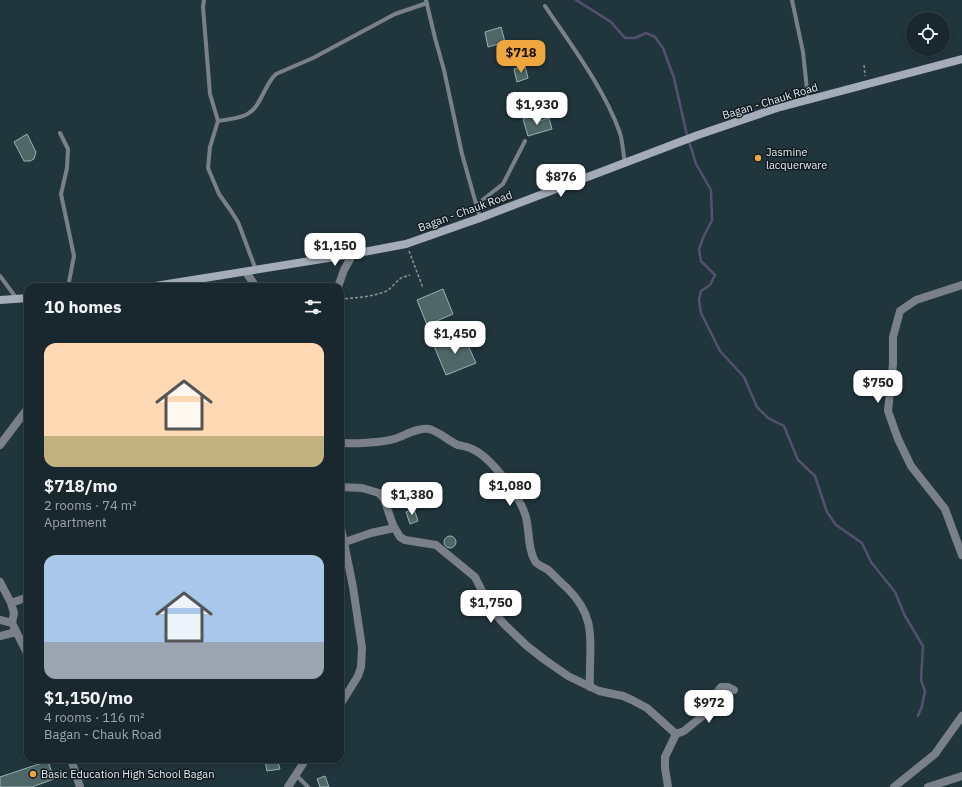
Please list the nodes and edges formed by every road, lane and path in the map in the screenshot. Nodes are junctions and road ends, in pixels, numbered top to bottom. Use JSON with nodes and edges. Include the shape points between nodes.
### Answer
{"nodes":[{"id":1,"x":204,"y":0,"type":"edge"},
{"id":2,"x":792,"y":0,"type":"edge"},
{"id":3,"x":427,"y":1,"type":"edge"},
{"id":4,"x":545,"y":6,"type":"dead end"},
{"id":5,"x":962,"y":59,"type":"edge"},
{"id":6,"x":864,"y":65,"type":"dead end"},
{"id":7,"x":866,"y":84,"type":"junction"},
{"id":8,"x":808,"y":100,"type":"junction"},
{"id":9,"x":218,"y":121,"type":"junction"},
{"id":10,"x":60,"y":133,"type":"dead end"},
{"id":11,"x":525,"y":141,"type":"dead end"},
{"id":12,"x":625,"y":163,"type":"junction"},
{"id":13,"x":476,"y":205,"type":"junction"},
{"id":14,"x":480,"y":218,"type":"junction"},
{"id":15,"x":406,"y":244,"type":"junction"},
{"id":16,"x":353,"y":254,"type":"junction"},
{"id":17,"x":256,"y":270,"type":"junction"},
{"id":18,"x":246,"y":272,"type":"junction"},
{"id":19,"x":410,"y":274,"type":"dead end"},
{"id":20,"x":0,"y":276,"type":"edge"},
{"id":21,"x":69,"y":283,"type":"edge"},
{"id":22,"x":179,"y":283,"type":"edge"},
{"id":23,"x":253,"y":283,"type":"edge"},
{"id":24,"x":339,"y":283,"type":"edge"},
{"id":25,"x":962,"y":285,"type":"edge"},
{"id":26,"x":423,"y":288,"type":"dead end"},
{"id":27,"x":24,"y":298,"type":"edge"},
{"id":28,"x":17,"y":299,"type":"junction"},
{"id":29,"x":344,"y":299,"type":"edge"},
{"id":30,"x":0,"y":300,"type":"edge"},
{"id":31,"x":24,"y":413,"type":"edge"},
{"id":32,"x":344,"y":443,"type":"edge"},
{"id":33,"x":0,"y":446,"type":"edge"},
{"id":34,"x":344,"y":487,"type":"edge"},
{"id":35,"x":394,"y":528,"type":"junction"},
{"id":36,"x":344,"y":538,"type":"edge"},
{"id":37,"x":345,"y":542,"type":"junction"},
{"id":38,"x":962,"y":555,"type":"edge"},
{"id":39,"x":0,"y":582,"type":"edge"},
{"id":40,"x":24,"y":598,"type":"edge"},
{"id":41,"x":11,"y":603,"type":"junction"},
{"id":42,"x":0,"y":620,"type":"edge"},
{"id":43,"x":12,"y":623,"type":"junction"},
{"id":44,"x":16,"y":632,"type":"junction"},
{"id":45,"x":0,"y":636,"type":"edge"},
{"id":46,"x":24,"y":647,"type":"edge"},
{"id":47,"x":590,"y":687,"type":"junction"},
{"id":48,"x":734,"y":690,"type":"dead end"},
{"id":49,"x":344,"y":699,"type":"edge"},
{"id":50,"x":962,"y":716,"type":"edge"},
{"id":51,"x":676,"y":734,"type":"junction"},
{"id":52,"x":72,"y":763,"type":"edge"},
{"id":53,"x":304,"y":763,"type":"edge"},
{"id":54,"x":296,"y":775,"type":"junction"},
{"id":55,"x":962,"y":776,"type":"edge"},
{"id":56,"x":80,"y":787,"type":"edge"},
{"id":57,"x":288,"y":787,"type":"edge"},
{"id":58,"x":308,"y":787,"type":"edge"},
{"id":59,"x":668,"y":787,"type":"edge"},
{"id":60,"x":894,"y":787,"type":"edge"},
{"id":61,"x":928,"y":787,"type":"edge"}],
"edges":[{"from":1,"to":9,"type":"lane","via":[[210,94]]},
{"from":2,"to":8,"type":"lane","via":[[803,52]]},
{"from":3,"to":9,"type":"lane","via":[[395,14],[313,58],[276,74],[264,89],[254,110],[243,116]]},
{"from":3,"to":13,"type":"lane"},
{"from":4,"to":12,"type":"lane","via":[[588,70],[613,116],[623,145]]},
{"from":5,"to":7,"type":"main road","name":"Bagan - Chauk Road"},
{"from":6,"to":7,"type":"path"},
{"from":7,"to":8,"type":"main road","name":"Bagan - Chauk Road"},
{"from":8,"to":12,"type":"main road","name":"Bagan - Chauk Road","via":[[698,134]]},
{"from":9,"to":17,"type":"lane","via":[[210,147],[208,168],[219,194],[238,222]]},
{"from":10,"to":21,"type":"lane","via":[[68,149],[61,194],[74,256]]},
{"from":11,"to":13,"type":"lane","via":[[503,184]]},
{"from":12,"to":14,"type":"main road","name":"Bagan - Chauk Road"},
{"from":13,"to":14,"type":"lane"},
{"from":14,"to":15,"type":"main road","name":"Bagan - Chauk Road"},
{"from":15,"to":16,"type":"main road","name":"Bagan - Chauk Road"},
{"from":15,"to":26,"type":"path"},
{"from":16,"to":17,"type":"main road","name":"Bagan - Chauk Road"},
{"from":16,"to":24,"type":"street"},
{"from":17,"to":18,"type":"main road","name":"Bagan - Chauk Road"},
{"from":18,"to":22,"type":"main road","name":"Bagan - Chauk Road"},
{"from":18,"to":23,"type":"street"},
{"from":19,"to":29,"type":"path","via":[[384,292],[373,296]]},
{"from":20,"to":28,"type":"lane"},
{"from":25,"to":38,"type":"street","via":[[916,300],[900,311],[893,337],[888,411],[911,466],[945,509]]},
{"from":27,"to":28,"type":"main road"},
{"from":28,"to":30,"type":"main road"},
{"from":31,"to":33,"type":"street"},
{"from":32,"to":47,"type":"street","via":[[392,440],[426,429],[473,449],[490,461],[510,486],[524,512],[534,560],[576,597],[585,611],[591,640]]},
{"from":34,"to":35,"type":"street","via":[[362,488],[379,493],[384,499]]},
{"from":35,"to":37,"type":"street"},
{"from":35,"to":47,"type":"street","via":[[405,540],[436,545],[448,554],[475,577],[492,609],[526,646],[568,676]]},
{"from":36,"to":37,"type":"street"},
{"from":37,"to":49,"type":"street","via":[[362,658],[358,676]]},
{"from":39,"to":41,"type":"street"},
{"from":40,"to":41,"type":"street"},
{"from":41,"to":43,"type":"street","via":[[14,613]]},
{"from":42,"to":43,"type":"street"},
{"from":43,"to":44,"type":"street"},
{"from":44,"to":45,"type":"street"},
{"from":44,"to":46,"type":"street"},
{"from":47,"to":51,"type":"street","via":[[632,700],[647,708]]},
{"from":48,"to":51,"type":"street","via":[[721,687],[705,714],[684,731]]},
{"from":50,"to":60,"type":"street","via":[[935,754]]},
{"from":51,"to":59,"type":"street","via":[[665,757]]},
{"from":52,"to":56,"type":"street"},
{"from":53,"to":54,"type":"street"},
{"from":54,"to":57,"type":"street"},
{"from":54,"to":58,"type":"lane"},
{"from":55,"to":61,"type":"street"}]}
